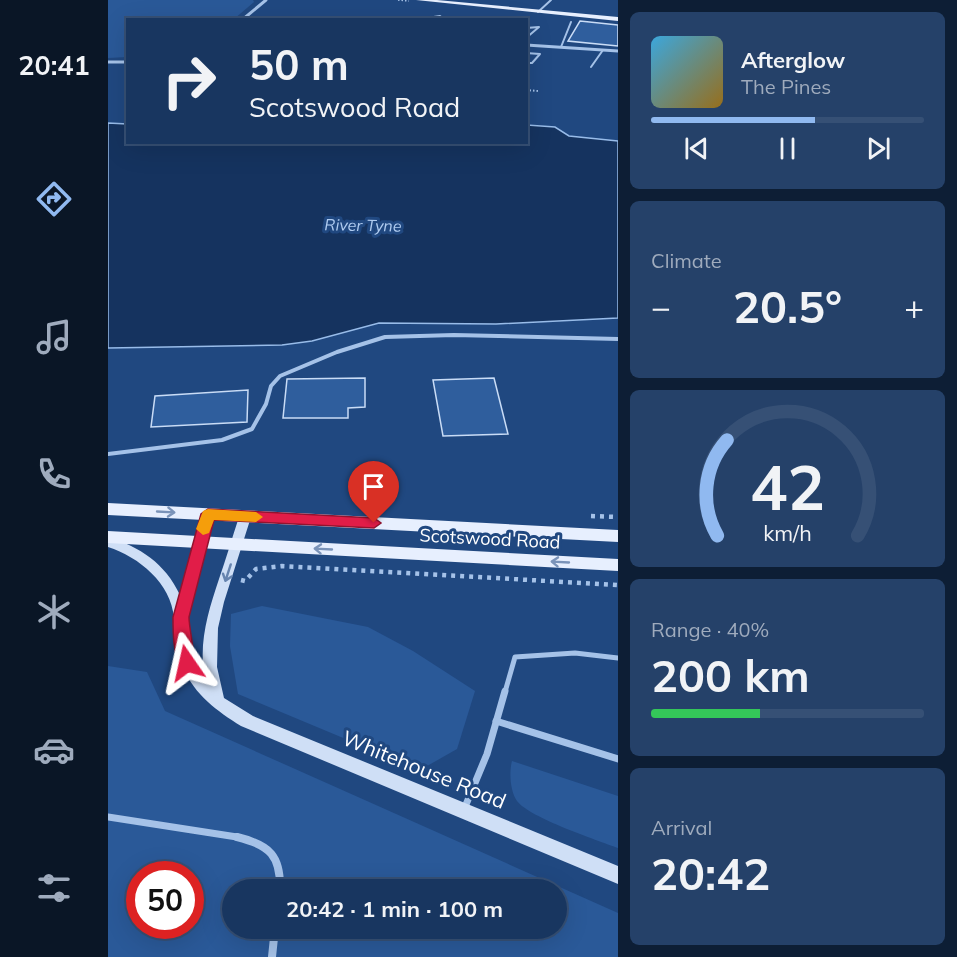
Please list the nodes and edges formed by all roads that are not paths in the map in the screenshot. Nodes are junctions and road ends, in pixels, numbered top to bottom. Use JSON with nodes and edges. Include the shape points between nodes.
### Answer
{"nodes":[{"id":1,"x":264,"y":0,"type":"edge"},
{"id":2,"x":419,"y":0,"type":"edge"},
{"id":3,"x":551,"y":0,"type":"edge"},
{"id":4,"x":538,"y":12,"type":"junction"},
{"id":5,"x":244,"y":18,"type":"edge"},
{"id":6,"x":427,"y":18,"type":"edge"},
{"id":7,"x":442,"y":18,"type":"edge"},
{"id":8,"x":618,"y":20,"type":"edge"},
{"id":9,"x":571,"y":22,"type":"dead end"},
{"id":10,"x":528,"y":28,"type":"edge"},
{"id":11,"x":528,"y":36,"type":"edge"},
{"id":12,"x":528,"y":46,"type":"edge"},
{"id":13,"x":561,"y":47,"type":"junction"},
{"id":14,"x":603,"y":50,"type":"junction"},
{"id":15,"x":618,"y":51,"type":"edge"},
{"id":16,"x":528,"y":53,"type":"edge"},
{"id":17,"x":108,"y":62,"type":"edge"},
{"id":18,"x":126,"y":62,"type":"edge"},
{"id":19,"x":528,"y":63,"type":"edge"},
{"id":20,"x":591,"y":67,"type":"dead end"},
{"id":21,"x":618,"y":339,"type":"edge"},
{"id":22,"x":108,"y":454,"type":"edge"},
{"id":23,"x":108,"y":509,"type":"edge"},
{"id":24,"x":208,"y":514,"type":"junction"},
{"id":25,"x":245,"y":517,"type":"junction"},
{"id":26,"x":618,"y":536,"type":"edge"},
{"id":27,"x":108,"y":537,"type":"edge"},
{"id":28,"x":108,"y":542,"type":"edge"},
{"id":29,"x":199,"y":543,"type":"junction"},
{"id":30,"x":237,"y":545,"type":"junction"},
{"id":31,"x":618,"y":565,"type":"edge"},
{"id":32,"x":181,"y":617,"type":"junction"},
{"id":33,"x":618,"y":658,"type":"edge"},
{"id":34,"x":217,"y":700,"type":"junction"},
{"id":35,"x":496,"y":721,"type":"junction"},
{"id":36,"x":618,"y":759,"type":"edge"},
{"id":37,"x":464,"y":810,"type":"junction"},
{"id":38,"x":108,"y":817,"type":"edge"},
{"id":39,"x":237,"y":837,"type":"joint"},
{"id":40,"x":618,"y":875,"type":"edge"},
{"id":41,"x":281,"y":879,"type":"edge"},
{"id":42,"x":274,"y":939,"type":"edge"},
{"id":43,"x":272,"y":957,"type":"edge"}],
"edges":[{"from":1,"to":5,"type":"street"},
{"from":2,"to":4,"type":"main road"},
{"from":3,"to":4,"type":"lane"},
{"from":4,"to":8,"type":"main road"},
{"from":6,"to":7,"type":"lane"},
{"from":9,"to":13,"type":"lane"},
{"from":10,"to":11,"type":"lane","via":[[539,27]]},
{"from":12,"to":13,"type":"street"},
{"from":13,"to":14,"type":"street"},
{"from":14,"to":15,"type":"street"},
{"from":14,"to":20,"type":"lane"},
{"from":16,"to":19,"type":"lane","via":[[540,54]]},
{"from":17,"to":18,"type":"street"},
{"from":21,"to":22,"type":"lane","via":[[385,337],[280,376],[271,386],[266,405],[252,429],[222,440]]},
{"from":23,"to":24,"type":"main road","name":"Scotswood Road","one_way":true},
{"from":24,"to":25,"type":"main road","name":"Scotswood Road"},
{"from":24,"to":29,"type":"main road","name":"Whitehouse Road"},
{"from":25,"to":26,"type":"main road","name":"Scotswood Road"},
{"from":25,"to":30,"type":"main road"},
{"from":27,"to":29,"type":"main road","name":"Scotswood Road"},
{"from":28,"to":32,"type":"main road","via":[[138,555],[160,573],[176,595]]},
{"from":29,"to":30,"type":"main road","name":"Scotswood Road"},
{"from":29,"to":32,"type":"main road","name":"Whitehouse Road"},
{"from":31,"to":30,"type":"main road","name":"Scotswood Road","one_way":true},
{"from":30,"to":34,"type":"main road","one_way":true,"via":[[216,602],[211,628],[210,667]]},
{"from":32,"to":34,"type":"main road","name":"Whitehouse Road","via":[[187,663],[203,689]]},
{"from":33,"to":35,"type":"lane","via":[[575,653],[515,657]]},
{"from":34,"to":37,"type":"main road","name":"Whitehouse Road","via":[[247,721]]},
{"from":35,"to":36,"type":"lane"},
{"from":35,"to":37,"type":"lane"},
{"from":37,"to":40,"type":"main road","name":"Whitehouse Road"},
{"from":38,"to":39,"type":"lane"},
{"from":39,"to":41,"type":"street","via":[[264,845],[273,854]]},
{"from":42,"to":43,"type":"street"}]}
